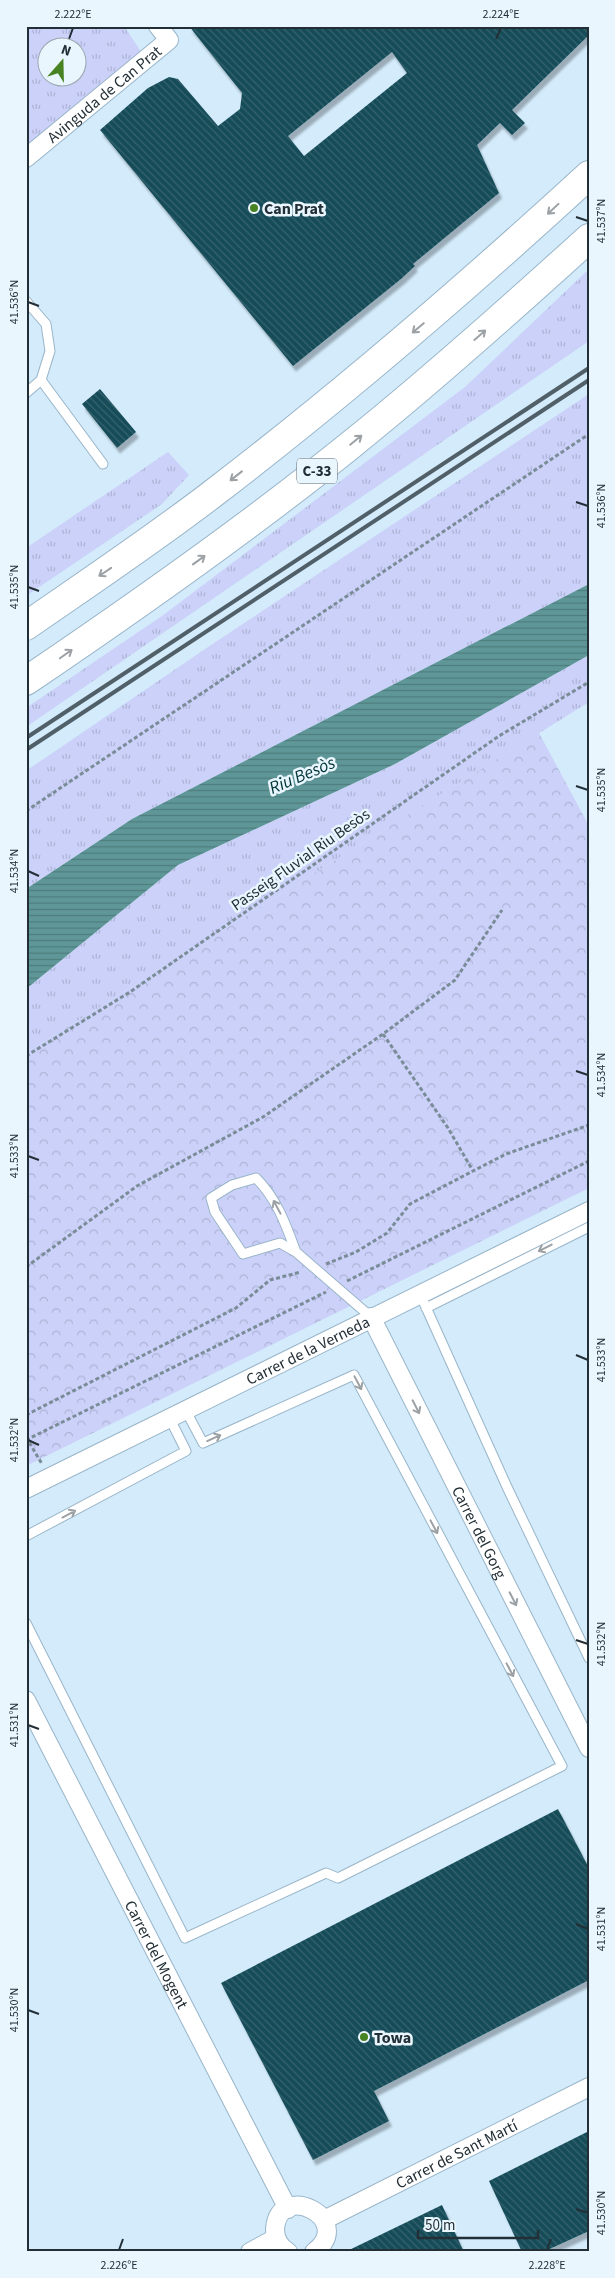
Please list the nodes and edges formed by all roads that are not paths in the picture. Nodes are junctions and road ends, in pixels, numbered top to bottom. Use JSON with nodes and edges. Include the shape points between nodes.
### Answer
{"nodes":[{"id":1,"x":158,"y":26,"type":"edge"},
{"id":2,"x":26,"y":158,"type":"edge"},
{"id":3,"x":589,"y":176,"type":"edge"},
{"id":4,"x":589,"y":238,"type":"edge"},
{"id":5,"x":26,"y":300,"type":"edge"},
{"id":6,"x":41,"y":380,"type":"junction"},
{"id":7,"x":26,"y":393,"type":"edge"},
{"id":8,"x":103,"y":464,"type":"dead end"},
{"id":9,"x":26,"y":626,"type":"edge"},
{"id":10,"x":26,"y":682,"type":"edge"},
{"id":11,"x":589,"y":1211,"type":"edge"},
{"id":12,"x":589,"y":1227,"type":"edge"},
{"id":13,"x":296,"y":1252,"type":"junction"},
{"id":14,"x":423,"y":1301,"type":"junction"},
{"id":15,"x":371,"y":1317,"type":"junction"},
{"id":16,"x":178,"y":1415,"type":"junction"},
{"id":17,"x":26,"y":1489,"type":"edge"},
{"id":18,"x":26,"y":1536,"type":"edge"},
{"id":19,"x":26,"y":1623,"type":"edge"},
{"id":20,"x":589,"y":1658,"type":"edge"},
{"id":21,"x":26,"y":1700,"type":"edge"},
{"id":22,"x":589,"y":1748,"type":"edge"},
{"id":23,"x":589,"y":2087,"type":"edge"},
{"id":24,"x":288,"y":2209,"type":"junction"},
{"id":25,"x":324,"y":2220,"type":"junction"},
{"id":26,"x":276,"y":2238,"type":"junction"},
{"id":27,"x":250,"y":2252,"type":"edge"},
{"id":28,"x":288,"y":2252,"type":"edge"},
{"id":29,"x":314,"y":2252,"type":"edge"}],
"edges":[{"from":1,"to":2,"type":"street","name":"Avinguda de Can Prat","via":[[169,40]]},
{"from":3,"to":9,"type":"highway","number":"C-33","one_way":true,"via":[[347,388],[210,496]]},
{"from":10,"to":4,"type":"highway","number":"C-33","one_way":true,"via":[[189,567],[353,443]]},
{"from":5,"to":6,"type":"lane","via":[[46,324],[50,351]]},
{"from":6,"to":7,"type":"lane"},
{"from":6,"to":8,"type":"lane"},
{"from":11,"to":14,"type":"street","name":"Carrer de la Verneda"},
{"from":12,"to":14,"type":"lane","one_way":true},
{"from":13,"to":13,"type":"lane","one_way":true,"via":[[285,1221],[268,1191],[256,1178],[232,1185],[211,1198],[215,1212],[243,1254],[280,1243]]},
{"from":13,"to":15,"type":"lane"},
{"from":14,"to":15,"type":"street","name":"Carrer de la Verneda"},
{"from":14,"to":20,"type":"lane","via":[[507,1488]]},
{"from":15,"to":16,"type":"street","name":"Carrer de la Verneda"},
{"from":15,"to":22,"type":"street","name":"Carrer del Gorg","one_way":true},
{"from":16,"to":17,"type":"street","name":"Carrer de la Verneda"},
{"from":18,"to":16,"type":"lane","one_way":true,"via":[[186,1451]]},
{"from":16,"to":19,"type":"lane","one_way":true,"via":[[203,1443],[354,1375],[562,1766],[338,1878],[326,1873],[185,1938]]},
{"from":21,"to":24,"type":"street","name":"Carrer del Mogent"},
{"from":23,"to":25,"type":"street","name":"Carrer de Sant Martí"},
{"from":24,"to":25,"type":"street","via":[[309,2207]]},
{"from":24,"to":26,"type":"street","via":[[276,2224]]},
{"from":25,"to":29,"type":"street","via":[[325,2238]]},
{"from":26,"to":27,"type":"street"},
{"from":26,"to":28,"type":"street"}]}
